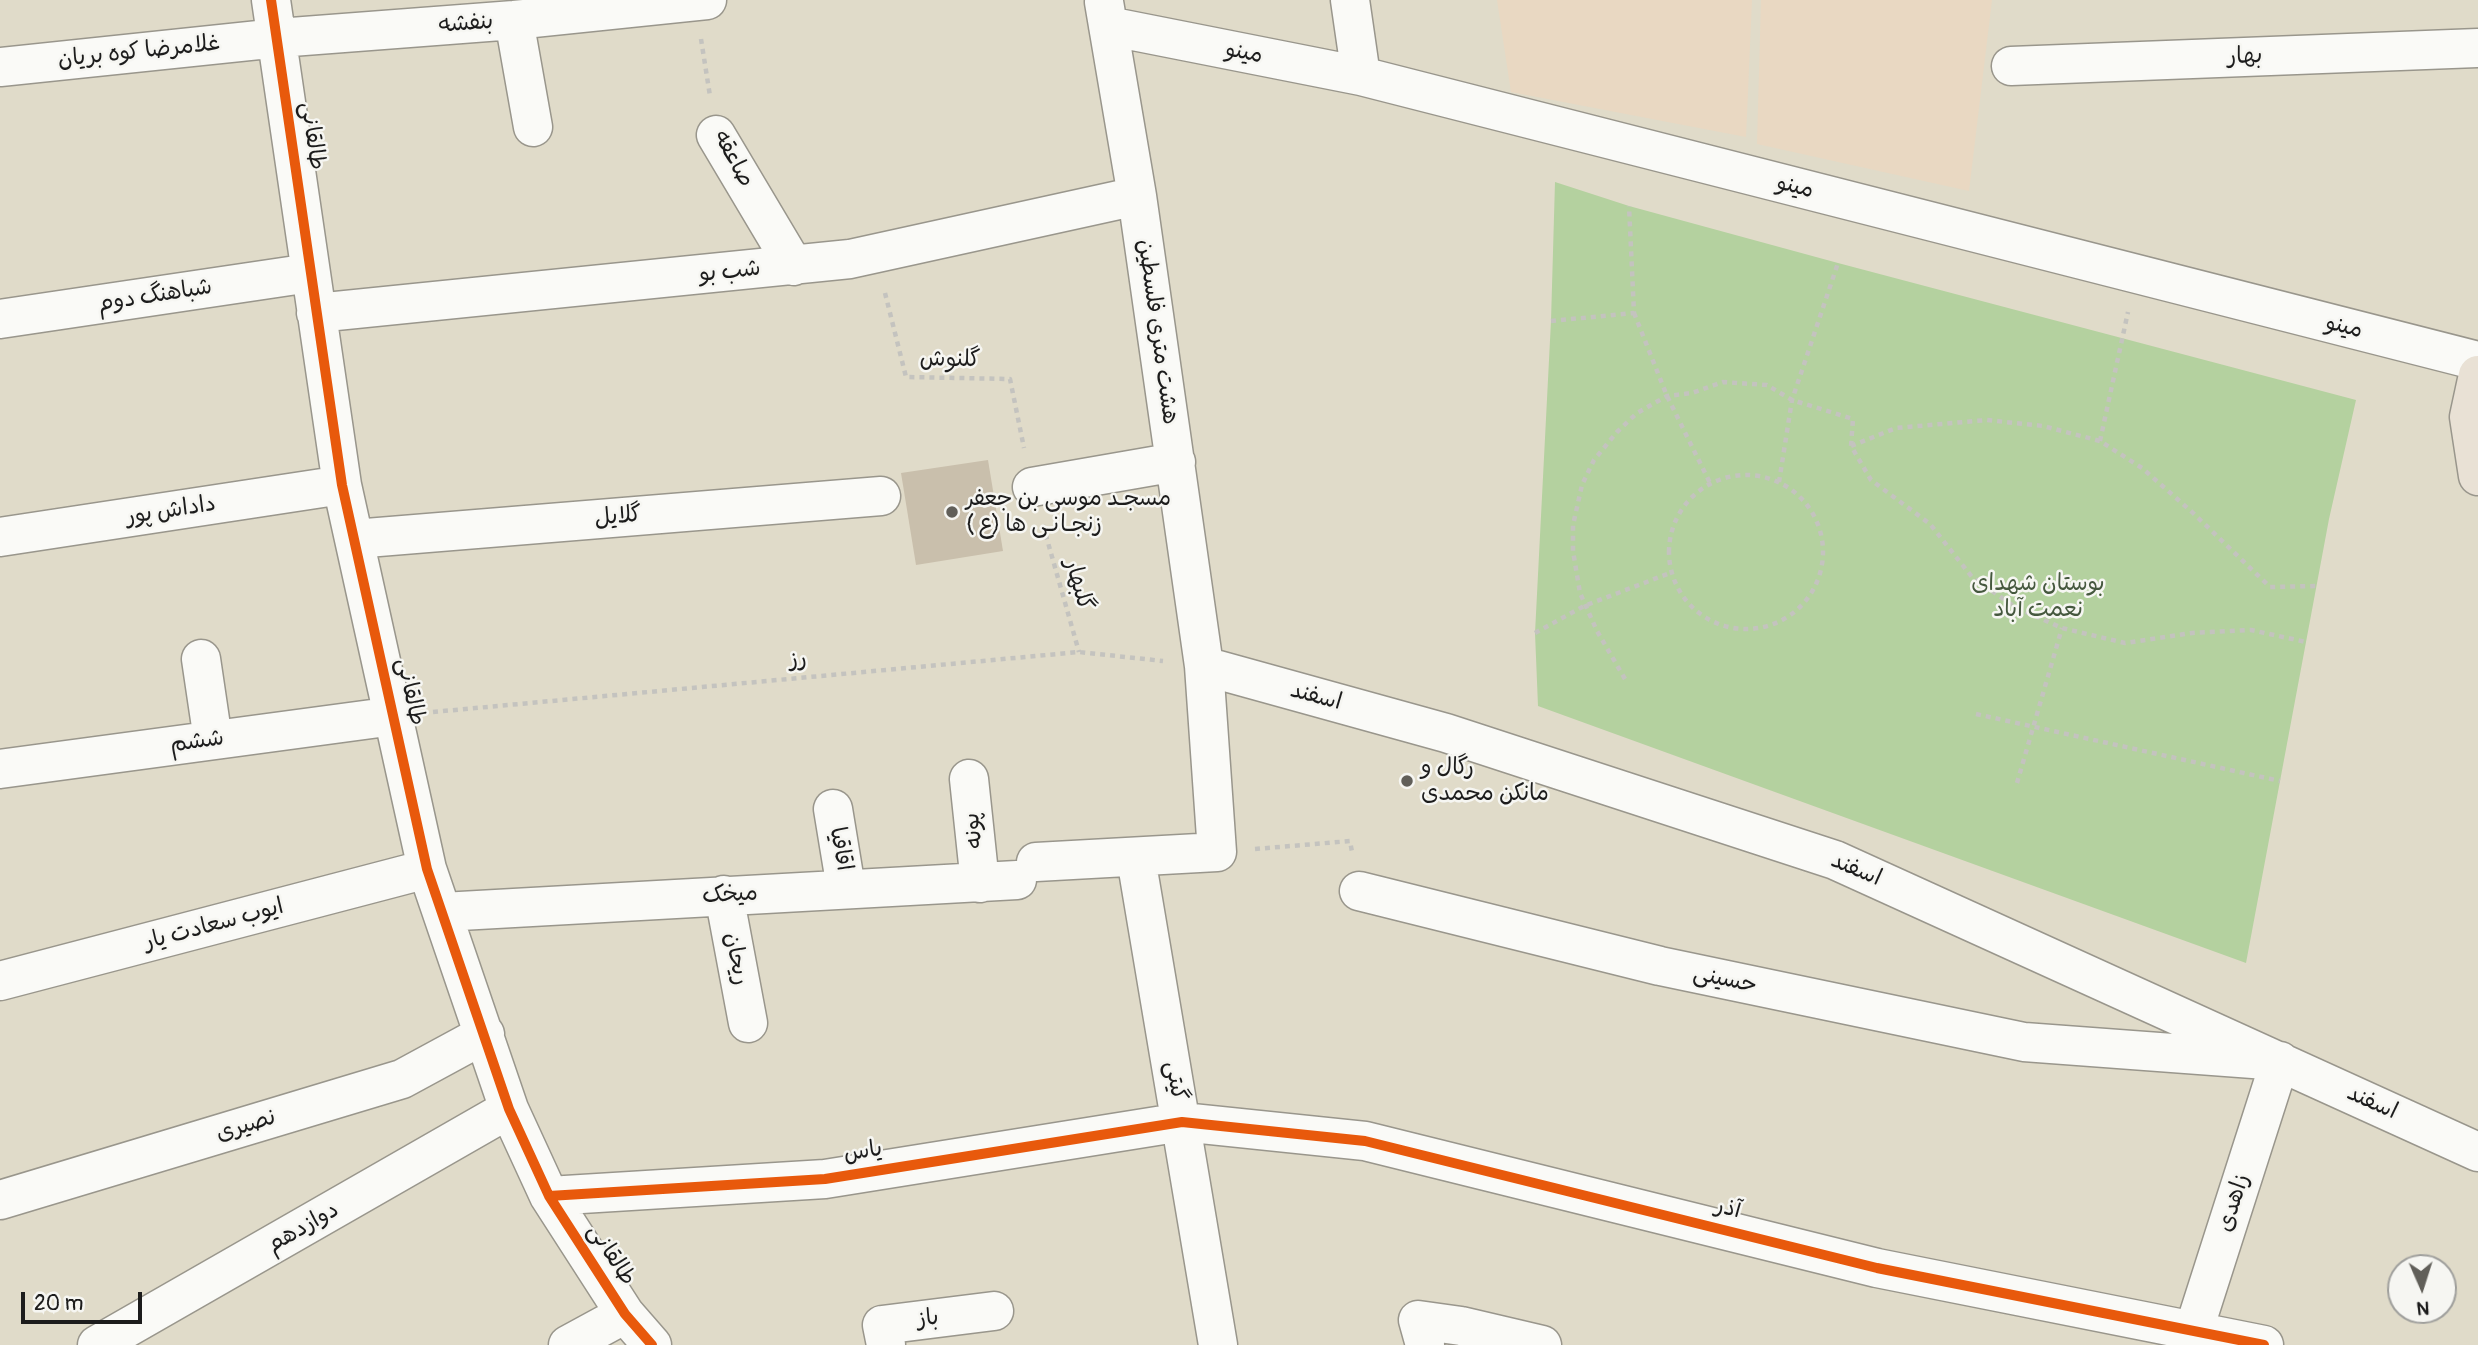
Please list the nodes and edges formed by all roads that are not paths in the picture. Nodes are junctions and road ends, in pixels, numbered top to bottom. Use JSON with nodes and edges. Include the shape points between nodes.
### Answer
{"nodes":[{"id":1,"x":271,"y":0,"type":"edge"},
{"id":2,"x":1350,"y":0,"type":"edge"},
{"id":3,"x":701,"y":1,"type":"edge"},
{"id":4,"x":1106,"y":13,"type":"edge"},
{"id":5,"x":514,"y":20,"type":"junction"},
{"id":6,"x":278,"y":38,"type":"junction"},
{"id":7,"x":2478,"y":48,"type":"edge"},
{"id":8,"x":2011,"y":66,"type":"dead end"},
{"id":9,"x":0,"y":67,"type":"edge"},
{"id":10,"x":1361,"y":76,"type":"junction"},
{"id":11,"x":533,"y":127,"type":"dead end"},
{"id":12,"x":716,"y":135,"type":"road end"},
{"id":13,"x":1138,"y":196,"type":"junction"},
{"id":14,"x":794,"y":266,"type":"junction"},
{"id":15,"x":310,"y":273,"type":"junction"},
{"id":16,"x":316,"y":313,"type":"junction"},
{"id":17,"x":0,"y":319,"type":"edge"},
{"id":18,"x":2478,"y":361,"type":"edge"},
{"id":19,"x":2478,"y":375,"type":"edge"},
{"id":20,"x":1176,"y":462,"type":"junction"},
{"id":21,"x":2478,"y":477,"type":"edge"},
{"id":22,"x":342,"y":485,"type":"junction"},
{"id":23,"x":1032,"y":487,"type":"road end"},
{"id":24,"x":881,"y":496,"type":"dead end"},
{"id":25,"x":0,"y":537,"type":"edge"},
{"id":26,"x":354,"y":539,"type":"junction"},
{"id":27,"x":201,"y":659,"type":"dead end"},
{"id":28,"x":1204,"y":666,"type":"junction"},
{"id":29,"x":394,"y":716,"type":"junction"},
{"id":30,"x":213,"y":740,"type":"junction"},
{"id":31,"x":0,"y":769,"type":"edge"},
{"id":32,"x":969,"y":779,"type":"dead end"},
{"id":33,"x":833,"y":809,"type":"dead end"},
{"id":34,"x":1217,"y":852,"type":"joint"},
{"id":35,"x":1136,"y":858,"type":"junction"},
{"id":36,"x":427,"y":870,"type":"junction"},
{"id":37,"x":979,"y":883,"type":"junction"},
{"id":38,"x":846,"y":888,"type":"junction"},
{"id":39,"x":1359,"y":891,"type":"road end"},
{"id":40,"x":724,"y":895,"type":"junction"},
{"id":41,"x":442,"y":912,"type":"junction"},
{"id":42,"x":0,"y":981,"type":"edge"},
{"id":43,"x":748,"y":1023,"type":"dead end"},
{"id":44,"x":485,"y":1034,"type":"junction"},
{"id":45,"x":2280,"y":1061,"type":"junction"},
{"id":46,"x":509,"y":1109,"type":"junction"},
{"id":47,"x":1182,"y":1122,"type":"junction"},
{"id":48,"x":2478,"y":1152,"type":"edge"},
{"id":49,"x":549,"y":1196,"type":"junction"},
{"id":50,"x":0,"y":1200,"type":"edge"},
{"id":51,"x":994,"y":1311,"type":"dead end"},
{"id":52,"x":625,"y":1314,"type":"junction"},
{"id":53,"x":1422,"y":1333,"type":"edge"},
{"id":54,"x":2191,"y":1338,"type":"edge"},
{"id":55,"x":97,"y":1345,"type":"edge"},
{"id":56,"x":568,"y":1345,"type":"edge"},
{"id":57,"x":652,"y":1345,"type":"edge"},
{"id":58,"x":886,"y":1345,"type":"edge"},
{"id":59,"x":1218,"y":1345,"type":"edge"},
{"id":60,"x":1542,"y":1345,"type":"edge"},
{"id":61,"x":2264,"y":1345,"type":"edge"}],
"edges":[{"from":1,"to":6,"type":"street","name":"طالقانی"},
{"from":2,"to":10,"type":"street"},
{"from":3,"to":5,"type":"street","name":"بنفشه"},
{"from":4,"to":10,"type":"street","name":"مینو"},
{"from":4,"to":13,"type":"street","name":"هشت متری فلسطین"},
{"from":5,"to":6,"type":"street","name":"بنفشه"},
{"from":5,"to":11,"type":"street"},
{"from":6,"to":9,"type":"street","name":"غلامرضا کوه بریان"},
{"from":6,"to":15,"type":"street","name":"طالقانی"},
{"from":7,"to":8,"type":"street","name":"بهار"},
{"from":10,"to":18,"type":"street","name":"مینو"},
{"from":12,"to":14,"type":"street","name":"صاعقه"},
{"from":13,"to":14,"type":"street","name":"شب بو","via":[[876,254]]},
{"from":13,"to":20,"type":"street","name":"هشت متری فلسطین"},
{"from":14,"to":16,"type":"street","name":"شب بو"},
{"from":15,"to":16,"type":"street","name":"طالقانی"},
{"from":15,"to":17,"type":"street","name":"شباهنگ دوم"},
{"from":16,"to":22,"type":"street","name":"طالقانی"},
{"from":19,"to":21,"type":"main road","via":[[2469,416]]},
{"from":20,"to":23,"type":"street"},
{"from":20,"to":28,"type":"street","name":"هشت متری فلسطین"},
{"from":22,"to":25,"type":"street","name":"داداش پور"},
{"from":22,"to":26,"type":"street","name":"طالقانی"},
{"from":24,"to":26,"type":"street","name":"گلایل"},
{"from":26,"to":29,"type":"street","name":"طالقانی"},
{"from":27,"to":30,"type":"street"},
{"from":28,"to":34,"type":"street","name":"هشت متری فلسطین"},
{"from":28,"to":45,"type":"street","name":"اسفند","via":[[1446,733],[1835,860]]},
{"from":29,"to":30,"type":"street","name":"ششم"},
{"from":29,"to":36,"type":"street","name":"طالقانی"},
{"from":30,"to":31,"type":"street","name":"ششم"},
{"from":32,"to":37,"type":"street","name":"پونه"},
{"from":33,"to":38,"type":"street","name":"اقاقیا"},
{"from":34,"to":35,"type":"street","name":"میخک"},
{"from":35,"to":37,"type":"street","name":"میخک","via":[[1026,871]]},
{"from":35,"to":47,"type":"street","name":"گیتی"},
{"from":36,"to":41,"type":"street","name":"طالقانی"},
{"from":36,"to":42,"type":"street","name":"ایوب سعادت یار"},
{"from":37,"to":38,"type":"street","name":"میخک"},
{"from":38,"to":40,"type":"street","name":"میخک"},
{"from":39,"to":45,"type":"street","name":"حسینی","via":[[1660,966],[2024,1042]]},
{"from":40,"to":41,"type":"street","name":"میخک"},
{"from":40,"to":43,"type":"street","name":"ریحان"},
{"from":41,"to":44,"type":"street","name":"طالقانی"},
{"from":44,"to":46,"type":"street","name":"طالقانی"},
{"from":44,"to":50,"type":"street","name":"نصیری","via":[[402,1079]]},
{"from":45,"to":48,"type":"street","name":"اسفند"},
{"from":45,"to":54,"type":"street","name":"زاهدی"},
{"from":46,"to":49,"type":"street","name":"طالقانی"},
{"from":46,"to":55,"type":"street","name":"دوازدهم"},
{"from":47,"to":49,"type":"street","name":"یاس","via":[[825,1179]]},
{"from":47,"to":54,"type":"street","name":"آذر","via":[[1365,1141],[1877,1268]]},
{"from":47,"to":59,"type":"street","name":"گیتی"},
{"from":49,"to":52,"type":"street","name":"طالقانی"},
{"from":51,"to":58,"type":"street","name":"باز","via":[[882,1325]]},
{"from":52,"to":56,"type":"street"},
{"from":52,"to":57,"type":"street","name":"طالقانی"},
{"from":53,"to":60,"type":"street","via":[[1461,1326]]},
{"from":54,"to":61,"type":"street","name":"آذر"}]}
